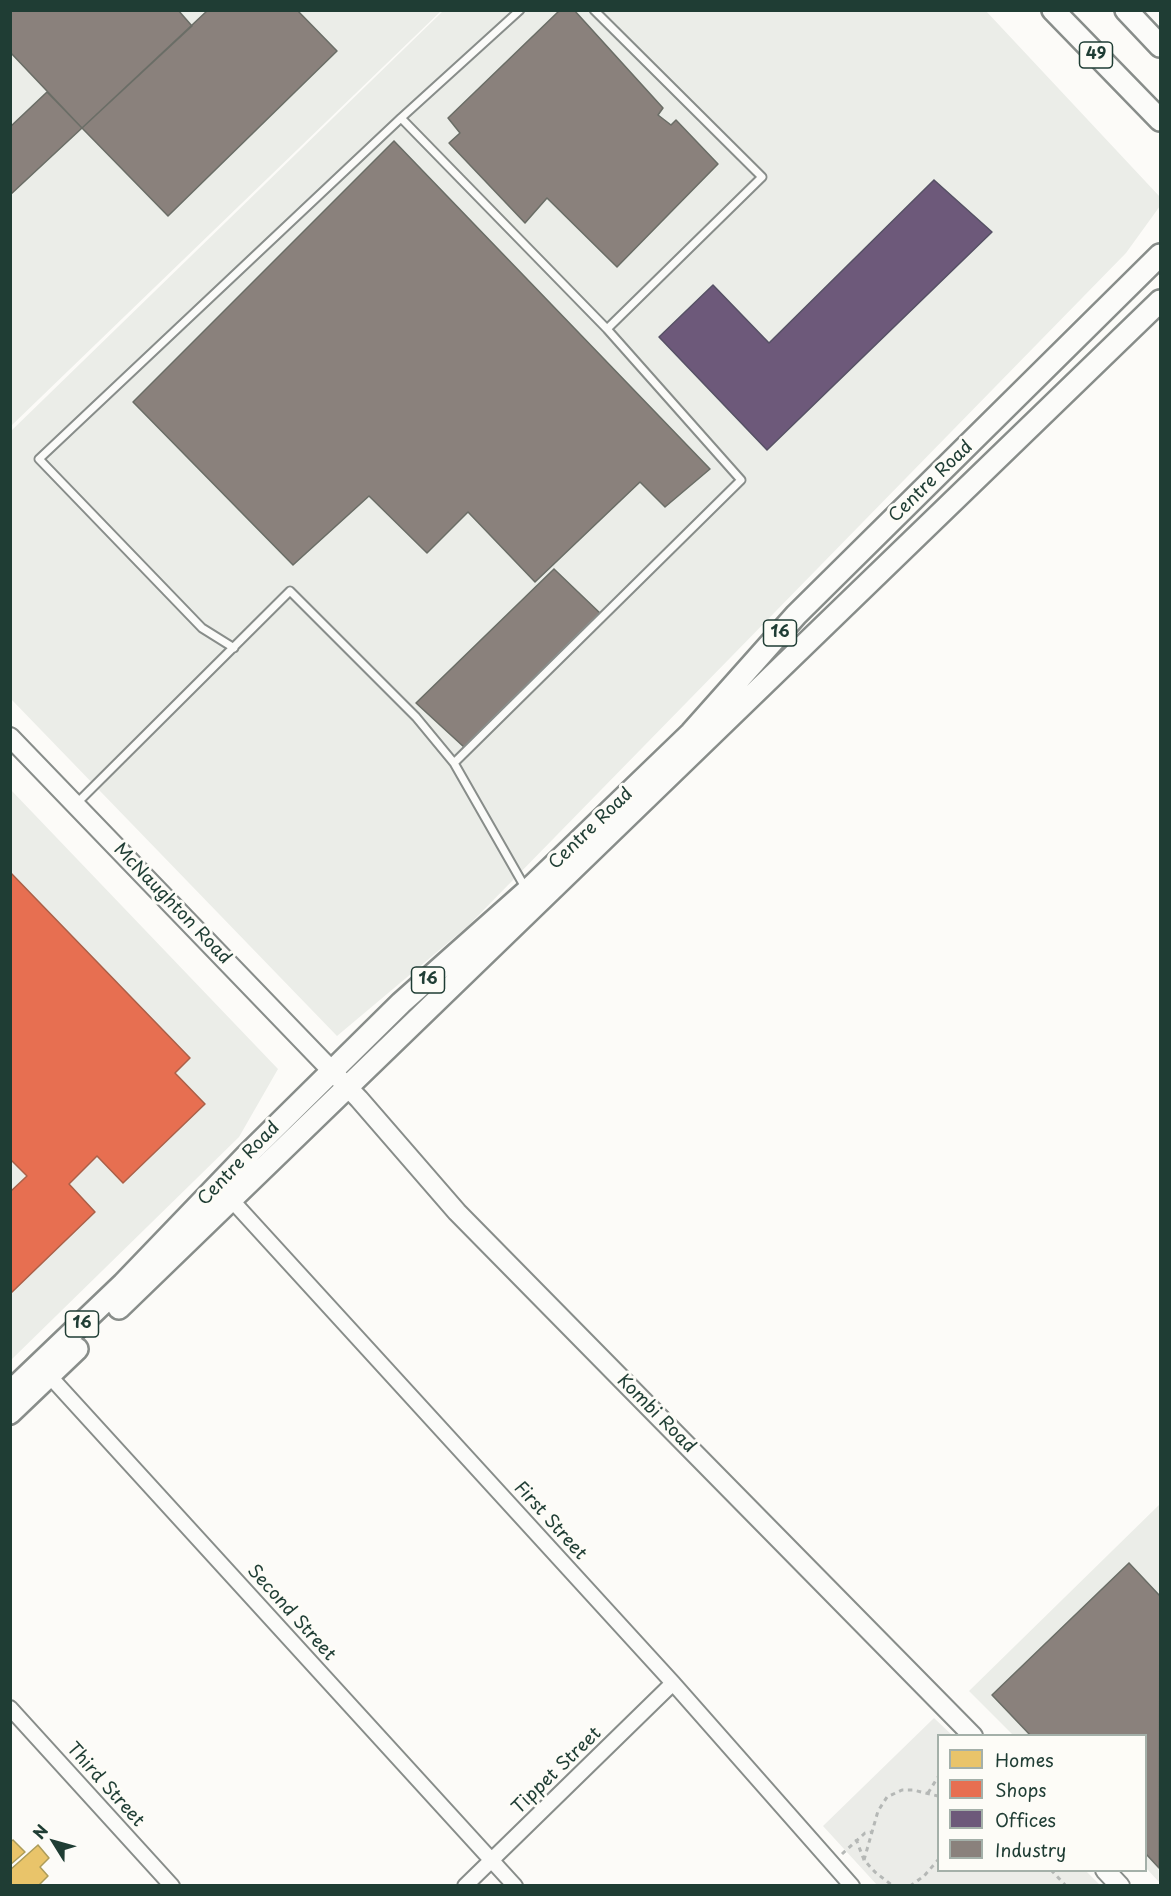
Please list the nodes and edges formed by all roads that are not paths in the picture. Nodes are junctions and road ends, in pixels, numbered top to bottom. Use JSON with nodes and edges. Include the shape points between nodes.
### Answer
{"nodes":[{"id":1,"x":520,"y":10,"type":"edge"},
{"id":2,"x":594,"y":10,"type":"edge"},
{"id":3,"x":1053,"y":10,"type":"edge"},
{"id":4,"x":1126,"y":10,"type":"edge"},
{"id":5,"x":1161,"y":46,"type":"edge"},
{"id":6,"x":401,"y":118,"type":"junction"},
{"id":7,"x":1161,"y":120,"type":"edge"},
{"id":8,"x":1161,"y":243,"type":"edge"},
{"id":9,"x":1161,"y":255,"type":"edge"},
{"id":10,"x":1144,"y":270,"type":"junction"},
{"id":11,"x":1161,"y":301,"type":"edge"},
{"id":12,"x":607,"y":329,"type":"junction"},
{"id":13,"x":234,"y":648,"type":"junction"},
{"id":14,"x":10,"y":737,"type":"edge"},
{"id":15,"x":454,"y":763,"type":"junction"},
{"id":16,"x":76,"y":804,"type":"junction"},
{"id":17,"x":527,"y":891,"type":"junction"},
{"id":18,"x":332,"y":1071,"type":"junction"},
{"id":19,"x":347,"y":1087,"type":"junction"},
{"id":20,"x":225,"y":1192,"type":"junction"},
{"id":21,"x":45,"y":1370,"type":"junction"},
{"id":22,"x":10,"y":1392,"type":"edge"},
{"id":23,"x":10,"y":1413,"type":"edge"},
{"id":24,"x":674,"y":1683,"type":"junction"},
{"id":25,"x":10,"y":1708,"type":"edge"},
{"id":26,"x":970,"y":1734,"type":"edge"},
{"id":27,"x":492,"y":1859,"type":"junction"},
{"id":28,"x":1107,"y":1872,"type":"edge"},
{"id":29,"x":172,"y":1886,"type":"edge"},
{"id":30,"x":465,"y":1886,"type":"edge"},
{"id":31,"x":515,"y":1886,"type":"edge"},
{"id":32,"x":852,"y":1886,"type":"edge"},
{"id":33,"x":1120,"y":1886,"type":"edge"}],
"edges":[{"from":1,"to":6,"type":"lane"},
{"from":2,"to":12,"type":"lane","via":[[762,177]]},
{"from":3,"to":7,"type":"main road","number":"49"},
{"from":4,"to":5,"type":"main road"},
{"from":6,"to":12,"type":"lane"},
{"from":6,"to":13,"type":"lane","via":[[39,459],[202,628]]},
{"from":8,"to":10,"type":"main road"},
{"from":9,"to":10,"type":"main road","name":"Centre Road","number":"16"},
{"from":10,"to":17,"type":"main road","name":"Centre Road","number":"16","via":[[796,615],[691,733]]},
{"from":11,"to":19,"type":"main road","name":"Centre Road","number":"16"},
{"from":12,"to":15,"type":"lane","via":[[741,480]]},
{"from":13,"to":15,"type":"lane","via":[[290,591],[416,717]]},
{"from":13,"to":16,"type":"lane"},
{"from":14,"to":16,"type":"main road","name":"McNaughton Road"},
{"from":15,"to":17,"type":"lane"},
{"from":16,"to":18,"type":"main road","name":"McNaughton Road"},
{"from":17,"to":18,"type":"main road","name":"Centre Road","number":"16"},
{"from":18,"to":19,"type":"main road","name":"McNaughton Road"},
{"from":18,"to":20,"type":"main road","name":"Centre Road","number":"16"},
{"from":19,"to":20,"type":"main road","name":"Centre Road","number":"16"},
{"from":19,"to":26,"type":"main road","name":"Kombi Road","via":[[457,1212]]},
{"from":20,"to":21,"type":"main road","name":"Centre Road","number":"16","via":[[123,1284]]},
{"from":20,"to":24,"type":"street","name":"First Street"},
{"from":21,"to":22,"type":"main road","name":"Centre Road","number":"16"},
{"from":21,"to":23,"type":"main road","name":"Centre Road","number":"16"},
{"from":21,"to":27,"type":"street","name":"Second Street"},
{"from":24,"to":27,"type":"street","name":"Tippet Street"},
{"from":24,"to":32,"type":"street","name":"First Street"},
{"from":25,"to":29,"type":"street","name":"Third Street"},
{"from":27,"to":30,"type":"street","name":"Tippet Street"},
{"from":27,"to":31,"type":"street","name":"Second Street"},
{"from":28,"to":33,"type":"main road"}]}
